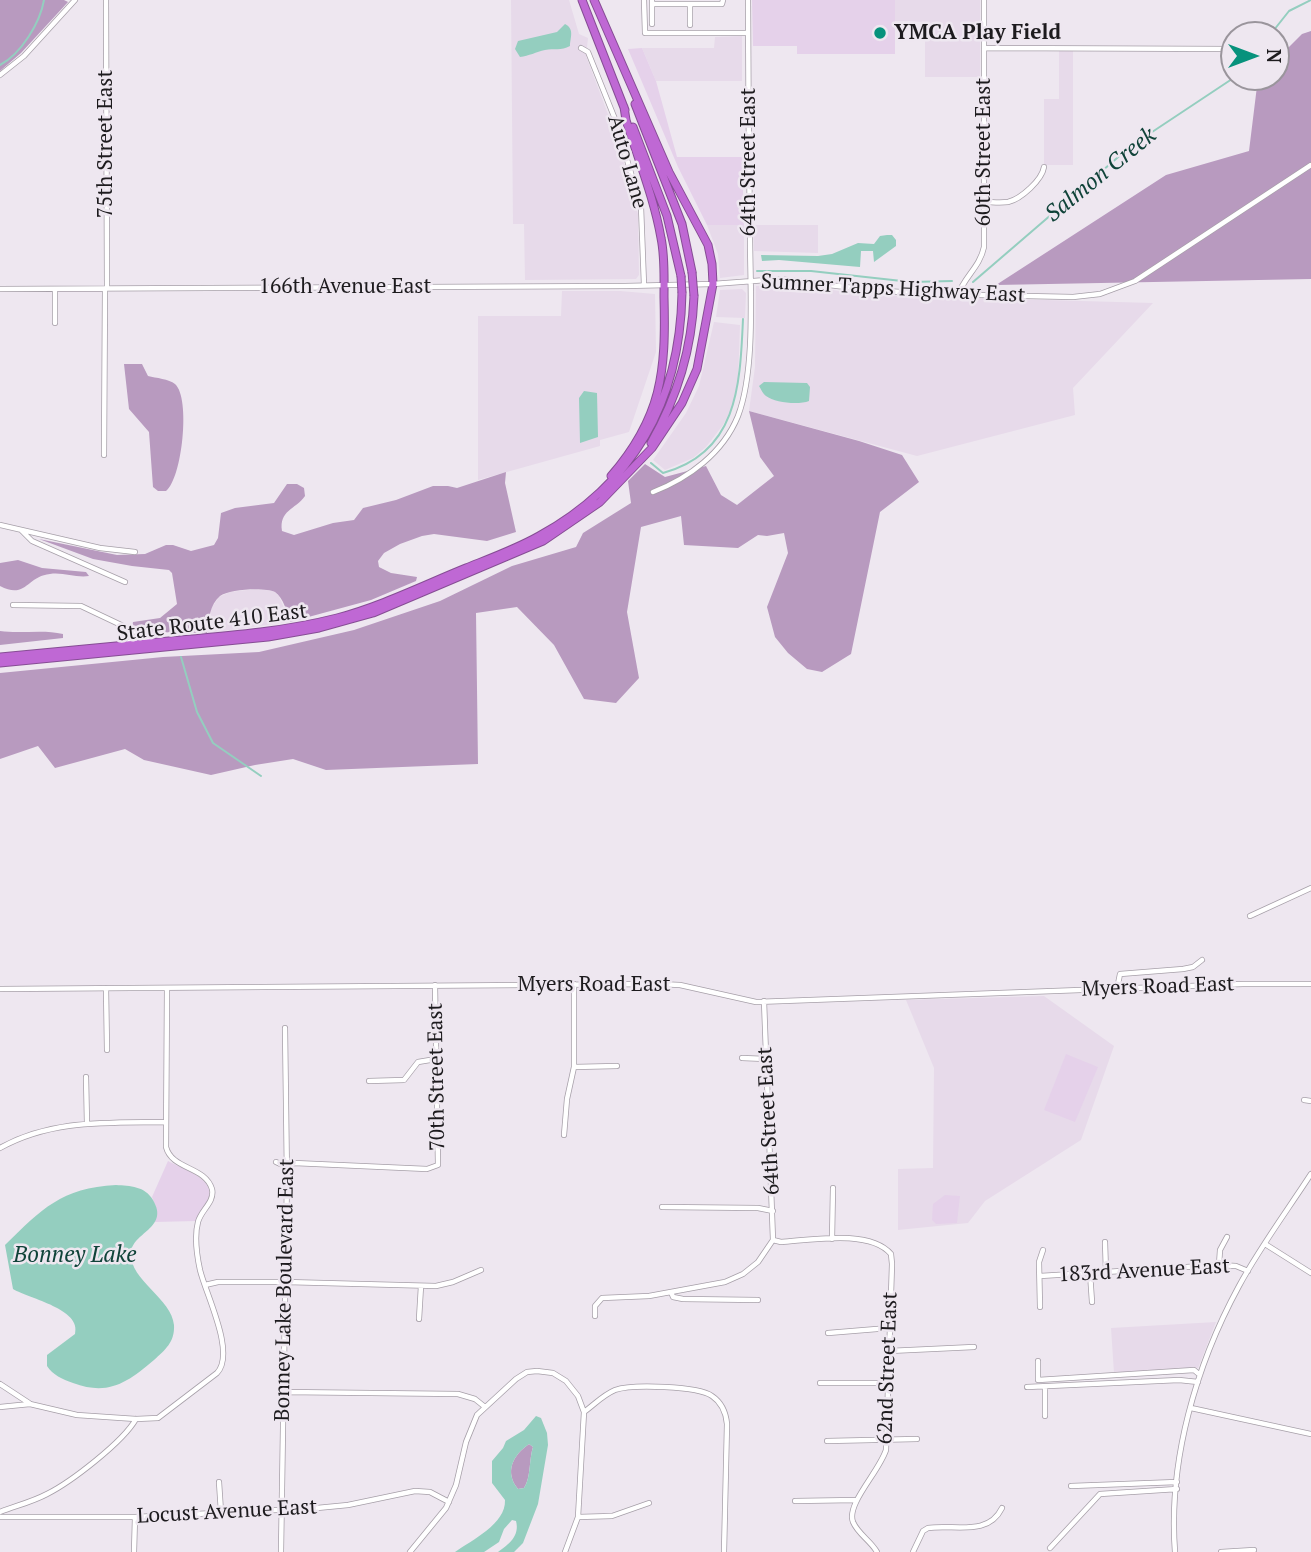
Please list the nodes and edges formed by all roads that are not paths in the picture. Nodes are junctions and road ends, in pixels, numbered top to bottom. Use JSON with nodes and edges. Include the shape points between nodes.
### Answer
{"nodes":[{"id":1,"x":75,"y":0,"type":"edge"},
{"id":2,"x":106,"y":0,"type":"edge"},
{"id":3,"x":582,"y":0,"type":"edge"},
{"id":4,"x":594,"y":0,"type":"edge"},
{"id":5,"x":644,"y":0,"type":"edge"},
{"id":6,"x":723,"y":0,"type":"edge"},
{"id":7,"x":748,"y":0,"type":"edge"},
{"id":8,"x":984,"y":0,"type":"edge"},
{"id":9,"x":652,"y":2,"type":"edge"},
{"id":10,"x":672,"y":4,"type":"edge"},
{"id":11,"x":690,"y":4,"type":"junction"},
{"id":12,"x":652,"y":24,"type":"dead end"},
{"id":13,"x":690,"y":25,"type":"dead end"},
{"id":14,"x":748,"y":33,"type":"junction"},
{"id":15,"x":581,"y":48,"type":"dead end"},
{"id":16,"x":984,"y":48,"type":"junction"},
{"id":17,"x":1220,"y":49,"type":"edge"},
{"id":18,"x":0,"y":75,"type":"edge"},
{"id":19,"x":624,"y":107,"type":"junction"},
{"id":20,"x":1311,"y":164,"type":"edge"},
{"id":21,"x":1044,"y":167,"type":"dead end"},
{"id":22,"x":984,"y":202,"type":"junction"},
{"id":23,"x":750,"y":281,"type":"junction"},
{"id":24,"x":664,"y":284,"type":"junction"},
{"id":25,"x":689,"y":284,"type":"joint"},
{"id":26,"x":644,"y":285,"type":"junction"},
{"id":27,"x":713,"y":285,"type":"junction"},
{"id":28,"x":106,"y":288,"type":"junction"},
{"id":29,"x":0,"y":289,"type":"edge"},
{"id":30,"x":55,"y":289,"type":"junction"},
{"id":31,"x":958,"y":295,"type":"junction"},
{"id":32,"x":55,"y":323,"type":"dead end"},
{"id":33,"x":104,"y":455,"type":"dead end"},
{"id":34,"x":635,"y":466,"type":"junction"},
{"id":35,"x":653,"y":492,"type":"dead end"},
{"id":36,"x":0,"y":525,"type":"edge"},
{"id":37,"x":20,"y":530,"type":"junction"},
{"id":38,"x":135,"y":552,"type":"dead end"},
{"id":39,"x":490,"y":558,"type":"junction"},
{"id":40,"x":461,"y":574,"type":"junction"},
{"id":41,"x":125,"y":582,"type":"dead end"},
{"id":42,"x":13,"y":605,"type":"dead end"},
{"id":43,"x":138,"y":633,"type":"junction"},
{"id":44,"x":155,"y":642,"type":"junction"},
{"id":45,"x":112,"y":646,"type":"junction"},
{"id":46,"x":0,"y":657,"type":"edge"},
{"id":47,"x":0,"y":663,"type":"edge"},
{"id":48,"x":1311,"y":888,"type":"edge"},
{"id":49,"x":1250,"y":916,"type":"dead end"},
{"id":50,"x":1202,"y":960,"type":"dead end"},
{"id":51,"x":574,"y":984,"type":"junction"},
{"id":52,"x":1311,"y":984,"type":"edge"},
{"id":53,"x":435,"y":985,"type":"junction"},
{"id":54,"x":106,"y":988,"type":"junction"},
{"id":55,"x":167,"y":988,"type":"junction"},
{"id":56,"x":0,"y":989,"type":"edge"},
{"id":57,"x":1117,"y":989,"type":"junction"},
{"id":58,"x":764,"y":1002,"type":"junction"},
{"id":59,"x":285,"y":1028,"type":"dead end"},
{"id":60,"x":107,"y":1050,"type":"dead end"},
{"id":61,"x":742,"y":1058,"type":"dead end"},
{"id":62,"x":436,"y":1059,"type":"junction"},
{"id":63,"x":766,"y":1059,"type":"junction"},
{"id":64,"x":617,"y":1066,"type":"dead end"},
{"id":65,"x":574,"y":1067,"type":"junction"},
{"id":66,"x":86,"y":1077,"type":"dead end"},
{"id":67,"x":369,"y":1081,"type":"dead end"},
{"id":68,"x":1304,"y":1100,"type":"dead end"},
{"id":69,"x":1311,"y":1101,"type":"edge"},
{"id":70,"x":166,"y":1122,"type":"junction"},
{"id":71,"x":87,"y":1124,"type":"junction"},
{"id":72,"x":564,"y":1135,"type":"dead end"},
{"id":73,"x":0,"y":1148,"type":"edge"},
{"id":74,"x":276,"y":1162,"type":"dead end"},
{"id":75,"x":286,"y":1167,"type":"junction"},
{"id":76,"x":1311,"y":1174,"type":"edge"},
{"id":77,"x":833,"y":1188,"type":"dead end"},
{"id":78,"x":662,"y":1207,"type":"dead end"},
{"id":79,"x":773,"y":1211,"type":"junction"},
{"id":80,"x":1227,"y":1237,"type":"dead end"},
{"id":81,"x":832,"y":1239,"type":"junction"},
{"id":82,"x":773,"y":1240,"type":"junction"},
{"id":83,"x":1105,"y":1242,"type":"dead end"},
{"id":84,"x":1265,"y":1244,"type":"junction"},
{"id":85,"x":1043,"y":1250,"type":"dead end"},
{"id":86,"x":1219,"y":1265,"type":"junction"},
{"id":87,"x":481,"y":1270,"type":"dead end"},
{"id":88,"x":1248,"y":1271,"type":"junction"},
{"id":89,"x":1106,"y":1272,"type":"junction"},
{"id":90,"x":1090,"y":1273,"type":"junction"},
{"id":91,"x":1311,"y":1273,"type":"edge"},
{"id":92,"x":1040,"y":1276,"type":"junction"},
{"id":93,"x":286,"y":1282,"type":"junction"},
{"id":94,"x":205,"y":1285,"type":"junction"},
{"id":95,"x":421,"y":1286,"type":"junction"},
{"id":96,"x":671,"y":1292,"type":"junction"},
{"id":97,"x":758,"y":1300,"type":"dead end"},
{"id":98,"x":1092,"y":1302,"type":"dead end"},
{"id":99,"x":1040,"y":1307,"type":"dead end"},
{"id":100,"x":595,"y":1316,"type":"dead end"},
{"id":101,"x":419,"y":1318,"type":"dead end"},
{"id":102,"x":889,"y":1328,"type":"junction"},
{"id":103,"x":828,"y":1333,"type":"dead end"},
{"id":104,"x":889,"y":1350,"type":"junction"},
{"id":105,"x":1038,"y":1361,"type":"dead end"},
{"id":106,"x":1200,"y":1375,"type":"junction"},
{"id":107,"x":1198,"y":1382,"type":"junction"},
{"id":108,"x":820,"y":1383,"type":"dead end"},
{"id":109,"x":888,"y":1383,"type":"junction"},
{"id":110,"x":0,"y":1384,"type":"edge"},
{"id":111,"x":1027,"y":1387,"type":"dead end"},
{"id":112,"x":1045,"y":1387,"type":"junction"},
{"id":113,"x":284,"y":1392,"type":"junction"},
{"id":114,"x":30,"y":1404,"type":"junction"},
{"id":115,"x":0,"y":1407,"type":"edge"},
{"id":116,"x":485,"y":1407,"type":"junction"},
{"id":117,"x":1191,"y":1408,"type":"junction"},
{"id":118,"x":584,"y":1412,"type":"junction"},
{"id":119,"x":1045,"y":1416,"type":"dead end"},
{"id":120,"x":136,"y":1419,"type":"junction"},
{"id":121,"x":1311,"y":1434,"type":"edge"},
{"id":122,"x":917,"y":1439,"type":"dead end"},
{"id":123,"x":887,"y":1440,"type":"junction"},
{"id":124,"x":827,"y":1441,"type":"dead end"},
{"id":125,"x":219,"y":1482,"type":"dead end"},
{"id":126,"x":1177,"y":1482,"type":"junction"},
{"id":127,"x":1071,"y":1486,"type":"dead end"},
{"id":128,"x":1177,"y":1489,"type":"junction"},
{"id":129,"x":856,"y":1500,"type":"junction"},
{"id":130,"x":795,"y":1501,"type":"dead end"},
{"id":131,"x":449,"y":1502,"type":"junction"},
{"id":132,"x":649,"y":1503,"type":"dead end"},
{"id":133,"x":1002,"y":1508,"type":"dead end"},
{"id":134,"x":282,"y":1509,"type":"junction"},
{"id":135,"x":221,"y":1512,"type":"junction"},
{"id":136,"x":0,"y":1514,"type":"edge"},
{"id":137,"x":135,"y":1517,"type":"junction"},
{"id":138,"x":578,"y":1517,"type":"junction"},
{"id":139,"x":1050,"y":1548,"type":"dead end"},
{"id":140,"x":1254,"y":1550,"type":"edge"},
{"id":141,"x":134,"y":1552,"type":"edge"},
{"id":142,"x":281,"y":1552,"type":"edge"},
{"id":143,"x":410,"y":1552,"type":"edge"},
{"id":144,"x":565,"y":1552,"type":"edge"},
{"id":145,"x":724,"y":1552,"type":"edge"},
{"id":146,"x":877,"y":1552,"type":"edge"},
{"id":147,"x":913,"y":1552,"type":"edge"},
{"id":148,"x":1175,"y":1552,"type":"edge"},
{"id":149,"x":1221,"y":1552,"type":"edge"}],
"edges":[{"from":1,"to":18,"type":"street","via":[[24,57]]},
{"from":2,"to":28,"type":"street","name":"75th Street East"},
{"from":3,"to":19,"type":"highway"},
{"from":4,"to":27,"type":"highway","via":[[669,172],[708,245]]},
{"from":4,"to":34,"type":"highway","bridge":true,"via":[[670,189],[692,272],[690,339],[680,382],[656,435]]},
{"from":5,"to":14,"type":"street","via":[[645,33]]},
{"from":6,"to":11,"type":"street","via":[[722,4]]},
{"from":7,"to":14,"type":"street","name":"64th Street East"},
{"from":8,"to":16,"type":"street","name":"60th Street East"},
{"from":9,"to":10,"type":"street"},
{"from":9,"to":12,"type":"street"},
{"from":10,"to":11,"type":"street"},
{"from":11,"to":13,"type":"street"},
{"from":14,"to":23,"type":"street","name":"64th Street East"},
{"from":15,"to":26,"type":"street","name":"Auto Lane","via":[[588,52],[612,110],[641,207]]},
{"from":16,"to":17,"type":"street"},
{"from":16,"to":22,"type":"street","name":"60th Street East"},
{"from":19,"to":24,"type":"highway","via":[[661,237]]},
{"from":19,"to":39,"type":"highway","bridge":true,"via":[[667,216],[681,276],[680,326],[670,378],[641,447],[610,483],[538,537]]},
{"from":20,"to":31,"type":"street","name":"Sumner Tapps Highway East","via":[[1116,289],[1073,297]]},
{"from":21,"to":22,"type":"street","via":[[1040,178],[1015,199]]},
{"from":22,"to":31,"type":"street","name":"60th Street East","via":[[984,251]]},
{"from":23,"to":27,"type":"street","name":"Sumner Tapps Highway East"},
{"from":23,"to":31,"type":"street","name":"Sumner Tapps Highway East","via":[[791,279]]},
{"from":23,"to":35,"type":"street","name":"64th Street East","via":[[748,365],[737,418],[699,467]]},
{"from":24,"to":25,"type":"street","name":"166th Avenue East"},
{"from":24,"to":26,"type":"street","name":"166th Avenue East"},
{"from":24,"to":39,"type":"highway","via":[[663,372],[652,410],[630,452],[574,509]]},
{"from":25,"to":27,"type":"street","name":"Sumner Tapps Highway East"},
{"from":26,"to":28,"type":"street","name":"166th Avenue East"},
{"from":27,"to":34,"type":"highway","via":[[693,381],[662,435]]},
{"from":28,"to":30,"type":"street","name":"166th Avenue East"},
{"from":28,"to":33,"type":"street","name":"75th Street East"},
{"from":29,"to":30,"type":"street","name":"166th Avenue East"},
{"from":30,"to":32,"type":"street"},
{"from":34,"to":40,"type":"highway","via":[[600,502],[556,533]]},
{"from":36,"to":37,"type":"street"},
{"from":37,"to":38,"type":"street"},
{"from":37,"to":41,"type":"street","via":[[32,541]]},
{"from":39,"to":40,"type":"highway"},
{"from":40,"to":44,"type":"highway","name":"State Route 410 East","via":[[337,618],[270,631]]},
{"from":40,"to":47,"type":"highway","name":"State Route 410 East","via":[[373,613],[307,631]]},
{"from":42,"to":43,"type":"street","via":[[80,606]]},
{"from":43,"to":44,"type":"street"},
{"from":43,"to":45,"type":"street","via":[[132,642]]},
{"from":44,"to":45,"type":"highway","name":"State Route 410 East"},
{"from":45,"to":46,"type":"highway","name":"State Route 410 East"},
{"from":48,"to":49,"type":"street"},
{"from":50,"to":57,"type":"street","via":[[1183,970],[1118,976]]},
{"from":51,"to":53,"type":"street","name":"Myers Road East"},
{"from":51,"to":58,"type":"street","name":"Myers Road East","via":[[680,985]]},
{"from":51,"to":65,"type":"street"},
{"from":52,"to":57,"type":"street","name":"Myers Road East"},
{"from":53,"to":55,"type":"street","name":"Myers Road East"},
{"from":53,"to":62,"type":"street","name":"70th Street East"},
{"from":54,"to":55,"type":"street","name":"Myers Road East"},
{"from":54,"to":56,"type":"street","name":"Myers Road East"},
{"from":54,"to":60,"type":"street"},
{"from":55,"to":70,"type":"street"},
{"from":57,"to":58,"type":"street","name":"Myers Road East"},
{"from":58,"to":63,"type":"street","name":"64th Street East"},
{"from":59,"to":75,"type":"street","name":"Bonney Lake Boulevard East"},
{"from":61,"to":63,"type":"street"},
{"from":62,"to":67,"type":"street","via":[[418,1062],[402,1080]]},
{"from":62,"to":75,"type":"street","name":"70th Street East","via":[[436,1167],[294,1163]]},
{"from":63,"to":79,"type":"street","name":"64th Street East"},
{"from":64,"to":65,"type":"street"},
{"from":65,"to":72,"type":"street"},
{"from":66,"to":71,"type":"street"},
{"from":68,"to":69,"type":"street"},
{"from":70,"to":71,"type":"street"},
{"from":70,"to":94,"type":"street","via":[[169,1156],[205,1178],[212,1189],[197,1228]]},
{"from":71,"to":73,"type":"street","via":[[41,1130]]},
{"from":74,"to":75,"type":"street"},
{"from":75,"to":93,"type":"street","name":"Bonney Lake Boulevard East"},
{"from":76,"to":84,"type":"street"},
{"from":77,"to":81,"type":"street"},
{"from":78,"to":79,"type":"street"},
{"from":79,"to":82,"type":"street","name":"64th Street East"},
{"from":80,"to":86,"type":"street"},
{"from":81,"to":82,"type":"street"},
{"from":81,"to":102,"type":"street","name":"62nd Street East","via":[[869,1241],[888,1251],[892,1264]]},
{"from":82,"to":96,"type":"street","via":[[758,1262],[737,1278]]},
{"from":83,"to":89,"type":"street"},
{"from":84,"to":88,"type":"street"},
{"from":84,"to":91,"type":"street"},
{"from":85,"to":92,"type":"street"},
{"from":86,"to":88,"type":"street","name":"183rd Avenue East"},
{"from":86,"to":89,"type":"street","name":"183rd Avenue East"},
{"from":87,"to":95,"type":"street","via":[[448,1284]]},
{"from":88,"to":106,"type":"street"},
{"from":89,"to":90,"type":"street","name":"183rd Avenue East"},
{"from":90,"to":92,"type":"street","name":"183rd Avenue East"},
{"from":90,"to":98,"type":"street"},
{"from":92,"to":99,"type":"street"},
{"from":93,"to":94,"type":"street"},
{"from":93,"to":95,"type":"street"},
{"from":93,"to":113,"type":"street","name":"Bonney Lake Boulevard East"},
{"from":94,"to":120,"type":"street","via":[[224,1352],[222,1366],[163,1416]]},
{"from":95,"to":101,"type":"street"},
{"from":96,"to":97,"type":"street","via":[[683,1299]]},
{"from":96,"to":100,"type":"street","via":[[606,1297],[599,1300]]},
{"from":102,"to":103,"type":"street"},
{"from":102,"to":104,"type":"street","name":"62nd Street East"},
{"from":104,"to":104,"type":"street","via":[[974,1347]]},
{"from":104,"to":109,"type":"street","name":"62nd Street East"},
{"from":105,"to":106,"type":"street","via":[[1038,1380],[1194,1370]]},
{"from":106,"to":107,"type":"street"},
{"from":107,"to":112,"type":"street"},
{"from":107,"to":117,"type":"street"},
{"from":108,"to":109,"type":"street"},
{"from":109,"to":123,"type":"street","name":"62nd Street East"},
{"from":110,"to":114,"type":"street"},
{"from":111,"to":112,"type":"street"},
{"from":112,"to":119,"type":"street"},
{"from":113,"to":116,"type":"street","via":[[458,1394]]},
{"from":113,"to":134,"type":"street","name":"Bonney Lake Boulevard East"},
{"from":114,"to":115,"type":"street"},
{"from":114,"to":120,"type":"street","via":[[77,1415]]},
{"from":116,"to":118,"type":"street","via":[[523,1374],[544,1371],[569,1385]]},
{"from":116,"to":131,"type":"street","via":[[472,1424]]},
{"from":117,"to":121,"type":"street"},
{"from":117,"to":126,"type":"street"},
{"from":118,"to":138,"type":"street"},
{"from":118,"to":145,"type":"street","via":[[606,1395],[625,1388],[696,1390],[717,1401],[727,1424]]},
{"from":120,"to":136,"type":"street","via":[[110,1449],[51,1492]]},
{"from":122,"to":123,"type":"street"},
{"from":123,"to":124,"type":"street"},
{"from":123,"to":129,"type":"street","name":"62nd Street East","via":[[876,1472]]},
{"from":125,"to":135,"type":"street"},
{"from":126,"to":127,"type":"street"},
{"from":126,"to":128,"type":"street"},
{"from":128,"to":139,"type":"street","via":[[1100,1493]]},
{"from":128,"to":148,"type":"street"},
{"from":129,"to":130,"type":"street"},
{"from":129,"to":146,"type":"street","via":[[854,1525]]},
{"from":131,"to":134,"type":"street","name":"Locust Avenue East","via":[[430,1492],[415,1491],[342,1506]]},
{"from":131,"to":143,"type":"street"},
{"from":132,"to":138,"type":"street","via":[[612,1516]]},
{"from":133,"to":147,"type":"street","via":[[982,1527],[928,1528]]},
{"from":134,"to":135,"type":"street","name":"Locust Avenue East"},
{"from":134,"to":142,"type":"street","name":"Bonney Lake Boulevard East"},
{"from":135,"to":137,"type":"street","name":"Locust Avenue East"},
{"from":136,"to":137,"type":"street","name":"Locust Avenue East"},
{"from":137,"to":141,"type":"street"},
{"from":138,"to":144,"type":"street"},
{"from":140,"to":149,"type":"street"}]}
